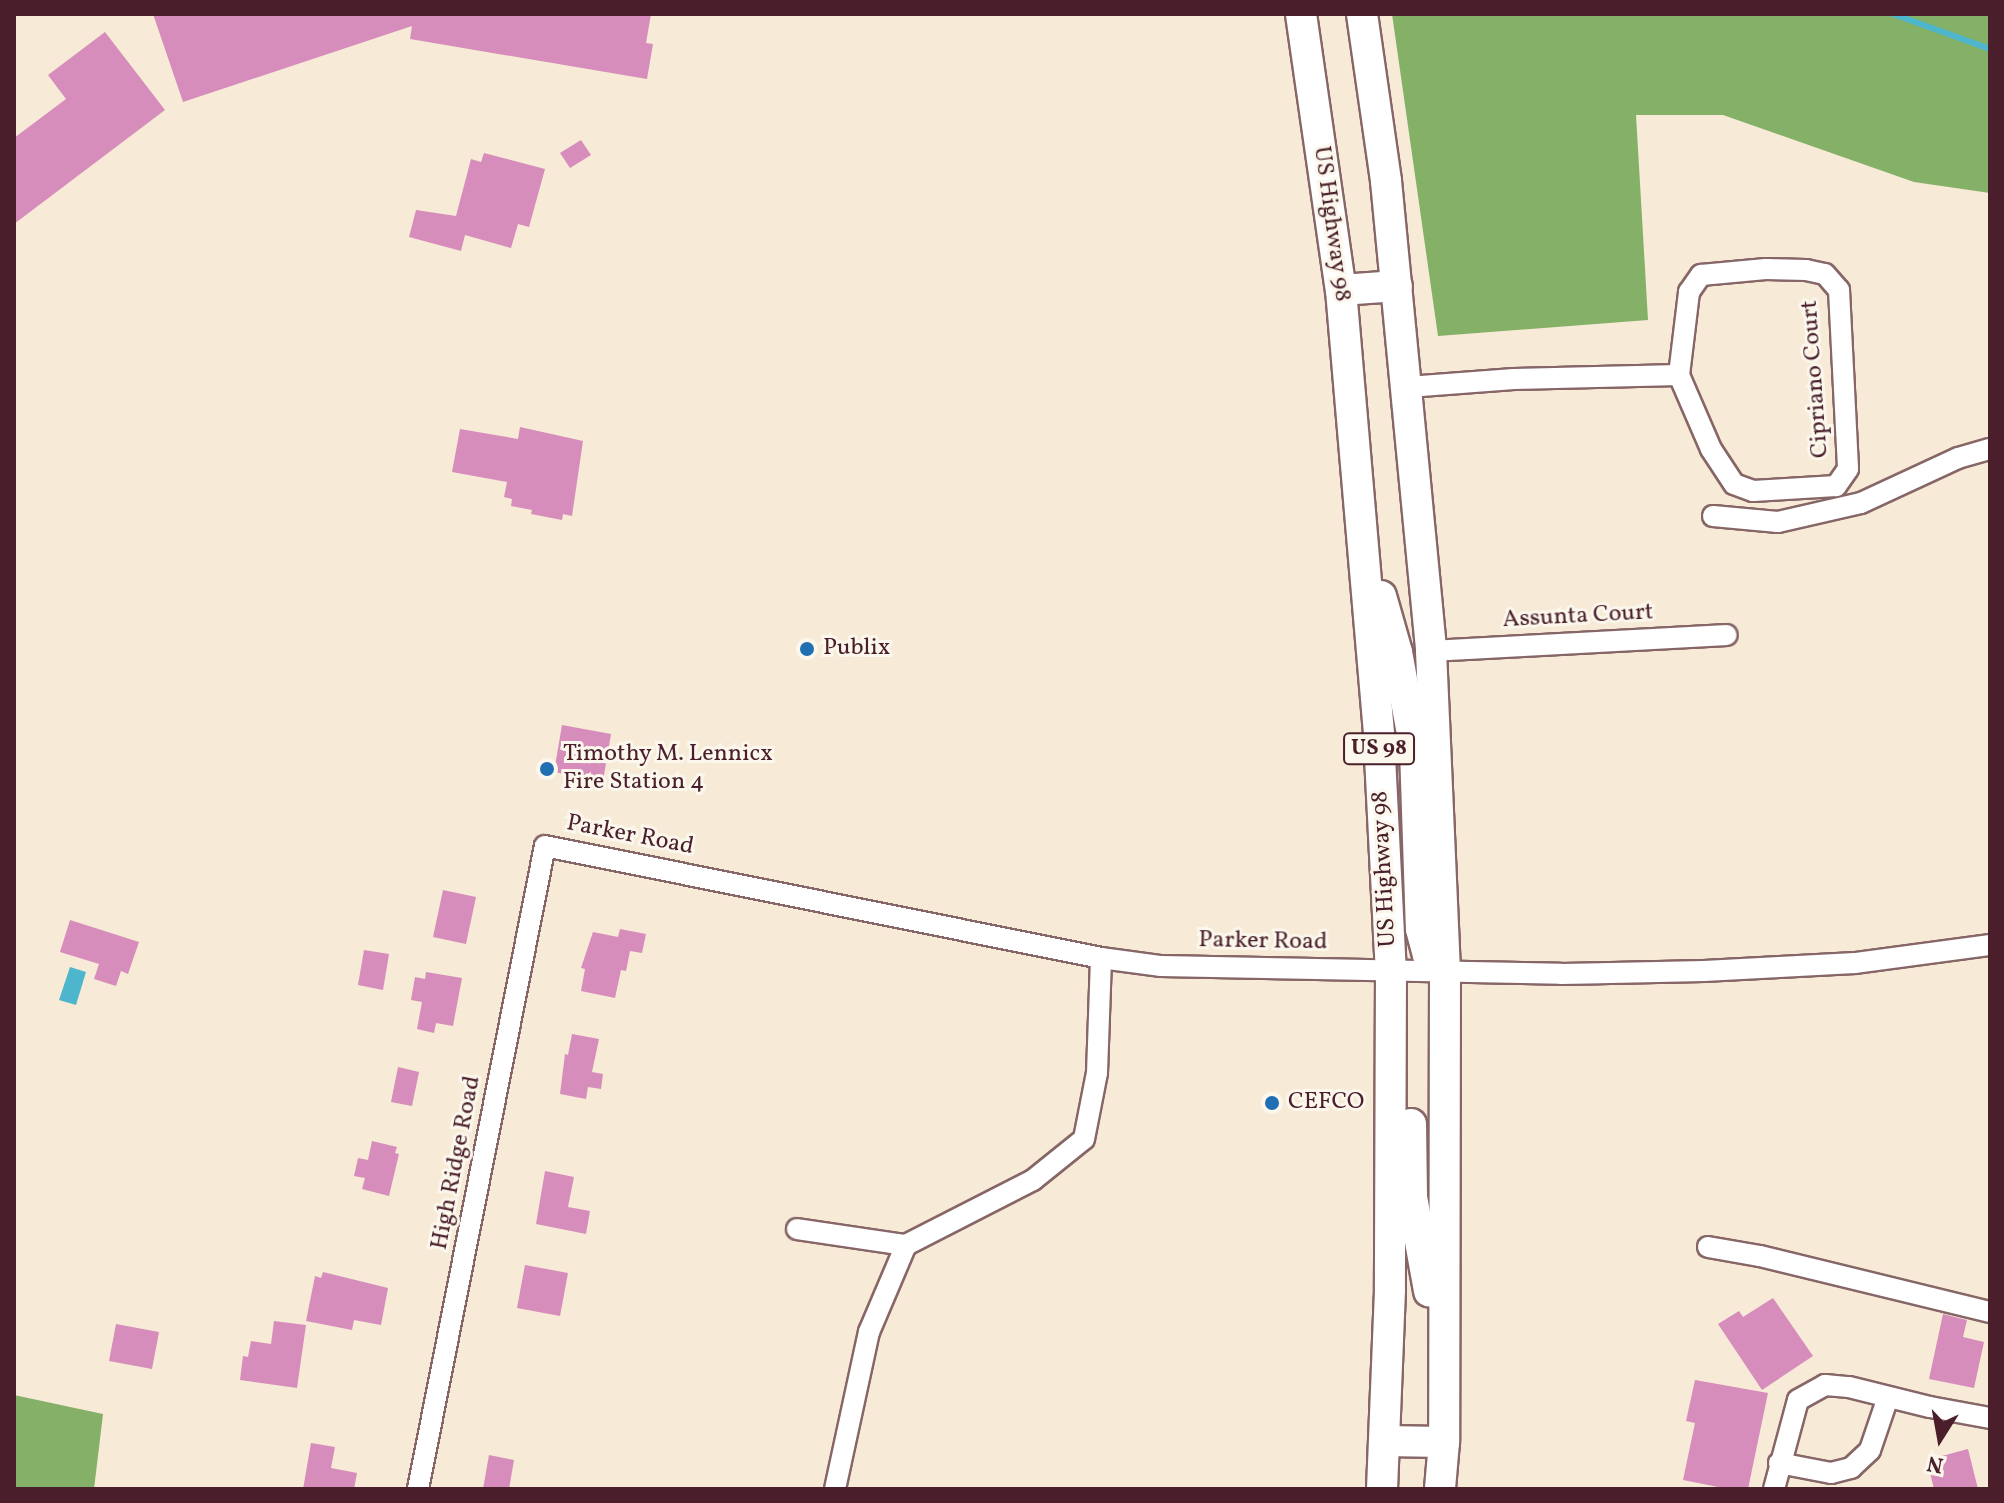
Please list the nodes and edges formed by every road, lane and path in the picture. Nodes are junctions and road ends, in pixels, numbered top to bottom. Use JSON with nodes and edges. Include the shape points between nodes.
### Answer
{"nodes":[{"id":1,"x":1301,"y":14,"type":"edge"},
{"id":2,"x":1362,"y":14,"type":"edge"},
{"id":3,"x":1397,"y":286,"type":"junction"},
{"id":4,"x":1341,"y":290,"type":"junction"},
{"id":5,"x":1679,"y":375,"type":"junction"},
{"id":6,"x":1408,"y":387,"type":"junction"},
{"id":7,"x":1990,"y":449,"type":"edge"},
{"id":8,"x":1713,"y":516,"type":"dead end"},
{"id":9,"x":1363,"y":537,"type":"junction"},
{"id":10,"x":1727,"y":635,"type":"dead end"},
{"id":11,"x":1431,"y":651,"type":"junction"},
{"id":12,"x":545,"y":846,"type":"joint"},
{"id":13,"x":1990,"y":945,"type":"edge"},
{"id":14,"x":1101,"y":958,"type":"junction"},
{"id":15,"x":1391,"y":970,"type":"junction"},
{"id":16,"x":1445,"y":972,"type":"junction"},
{"id":17,"x":797,"y":1229,"type":"dead end"},
{"id":18,"x":906,"y":1245,"type":"junction"},
{"id":19,"x":1708,"y":1247,"type":"dead end"},
{"id":20,"x":1990,"y":1312,"type":"edge"},
{"id":21,"x":1443,"y":1371,"type":"junction"},
{"id":22,"x":1888,"y":1397,"type":"junction"},
{"id":23,"x":1990,"y":1418,"type":"edge"},
{"id":24,"x":1385,"y":1441,"type":"junction"},
{"id":25,"x":1444,"y":1442,"type":"junction"},
{"id":26,"x":1779,"y":1463,"type":"junction"},
{"id":27,"x":418,"y":1489,"type":"edge"},
{"id":28,"x":835,"y":1489,"type":"edge"},
{"id":29,"x":1382,"y":1489,"type":"edge"},
{"id":30,"x":1440,"y":1489,"type":"edge"},
{"id":31,"x":1774,"y":1489,"type":"edge"}],
"edges":[{"from":1,"to":4,"type":"main road","name":"US Highway 98","number":"US 98"},
{"from":2,"to":3,"type":"main road","number":"US 98"},
{"from":3,"to":4,"type":"main road"},
{"from":3,"to":6,"type":"main road","number":"US 98"},
{"from":4,"to":9,"type":"main road","name":"US Highway 98","number":"US 98"},
{"from":5,"to":5,"type":"street","name":"Cipriano Court","via":[[1689,292],[1701,275],[1766,269],[1825,274],[1839,290],[1848,469],[1836,486],[1753,491],[1734,484],[1711,449]]},
{"from":5,"to":6,"type":"street"},
{"from":6,"to":11,"type":"main road","number":"US 98"},
{"from":7,"to":8,"type":"street","via":[[1958,458],[1861,503],[1778,522]]},
{"from":9,"to":15,"type":"main road","name":"US Highway 98","number":"US 98"},
{"from":9,"to":16,"type":"main road","via":[[1397,652],[1415,750],[1421,929],[1428,955]]},
{"from":10,"to":11,"type":"street","name":"Assunta Court"},
{"from":11,"to":16,"type":"main road","number":"US 98"},
{"from":12,"to":14,"type":"street","name":"Parker Road"},
{"from":12,"to":27,"type":"street","name":"High Ridge Road"},
{"from":13,"to":16,"type":"street","name":"Parker Road","via":[[1855,963],[1561,974]]},
{"from":14,"to":15,"type":"street","name":"Parker Road","via":[[1182,967]]},
{"from":14,"to":18,"type":"street","via":[[1097,1073],[1084,1139],[1033,1180]]},
{"from":15,"to":16,"type":"street","name":"Parker Road"},
{"from":15,"to":21,"type":"main road","via":[[1408,991],[1412,1197]]},
{"from":15,"to":24,"type":"main road","name":"US Highway 98","number":"US 98"},
{"from":16,"to":21,"type":"main road","number":"US 98"},
{"from":17,"to":18,"type":"street"},
{"from":18,"to":28,"type":"street","via":[[869,1332]]},
{"from":19,"to":20,"type":"street"},
{"from":21,"to":25,"type":"main road","number":"US 98"},
{"from":22,"to":23,"type":"street"},
{"from":22,"to":26,"type":"street","via":[[1870,1450],[1851,1468],[1831,1473]]},
{"from":22,"to":26,"type":"street","via":[[1825,1385],[1805,1394],[1792,1412]]},
{"from":24,"to":25,"type":"main road"},
{"from":24,"to":29,"type":"main road","name":"US Highway 98","number":"US 98"},
{"from":25,"to":30,"type":"main road","number":"US 98"},
{"from":26,"to":31,"type":"street"}]}
